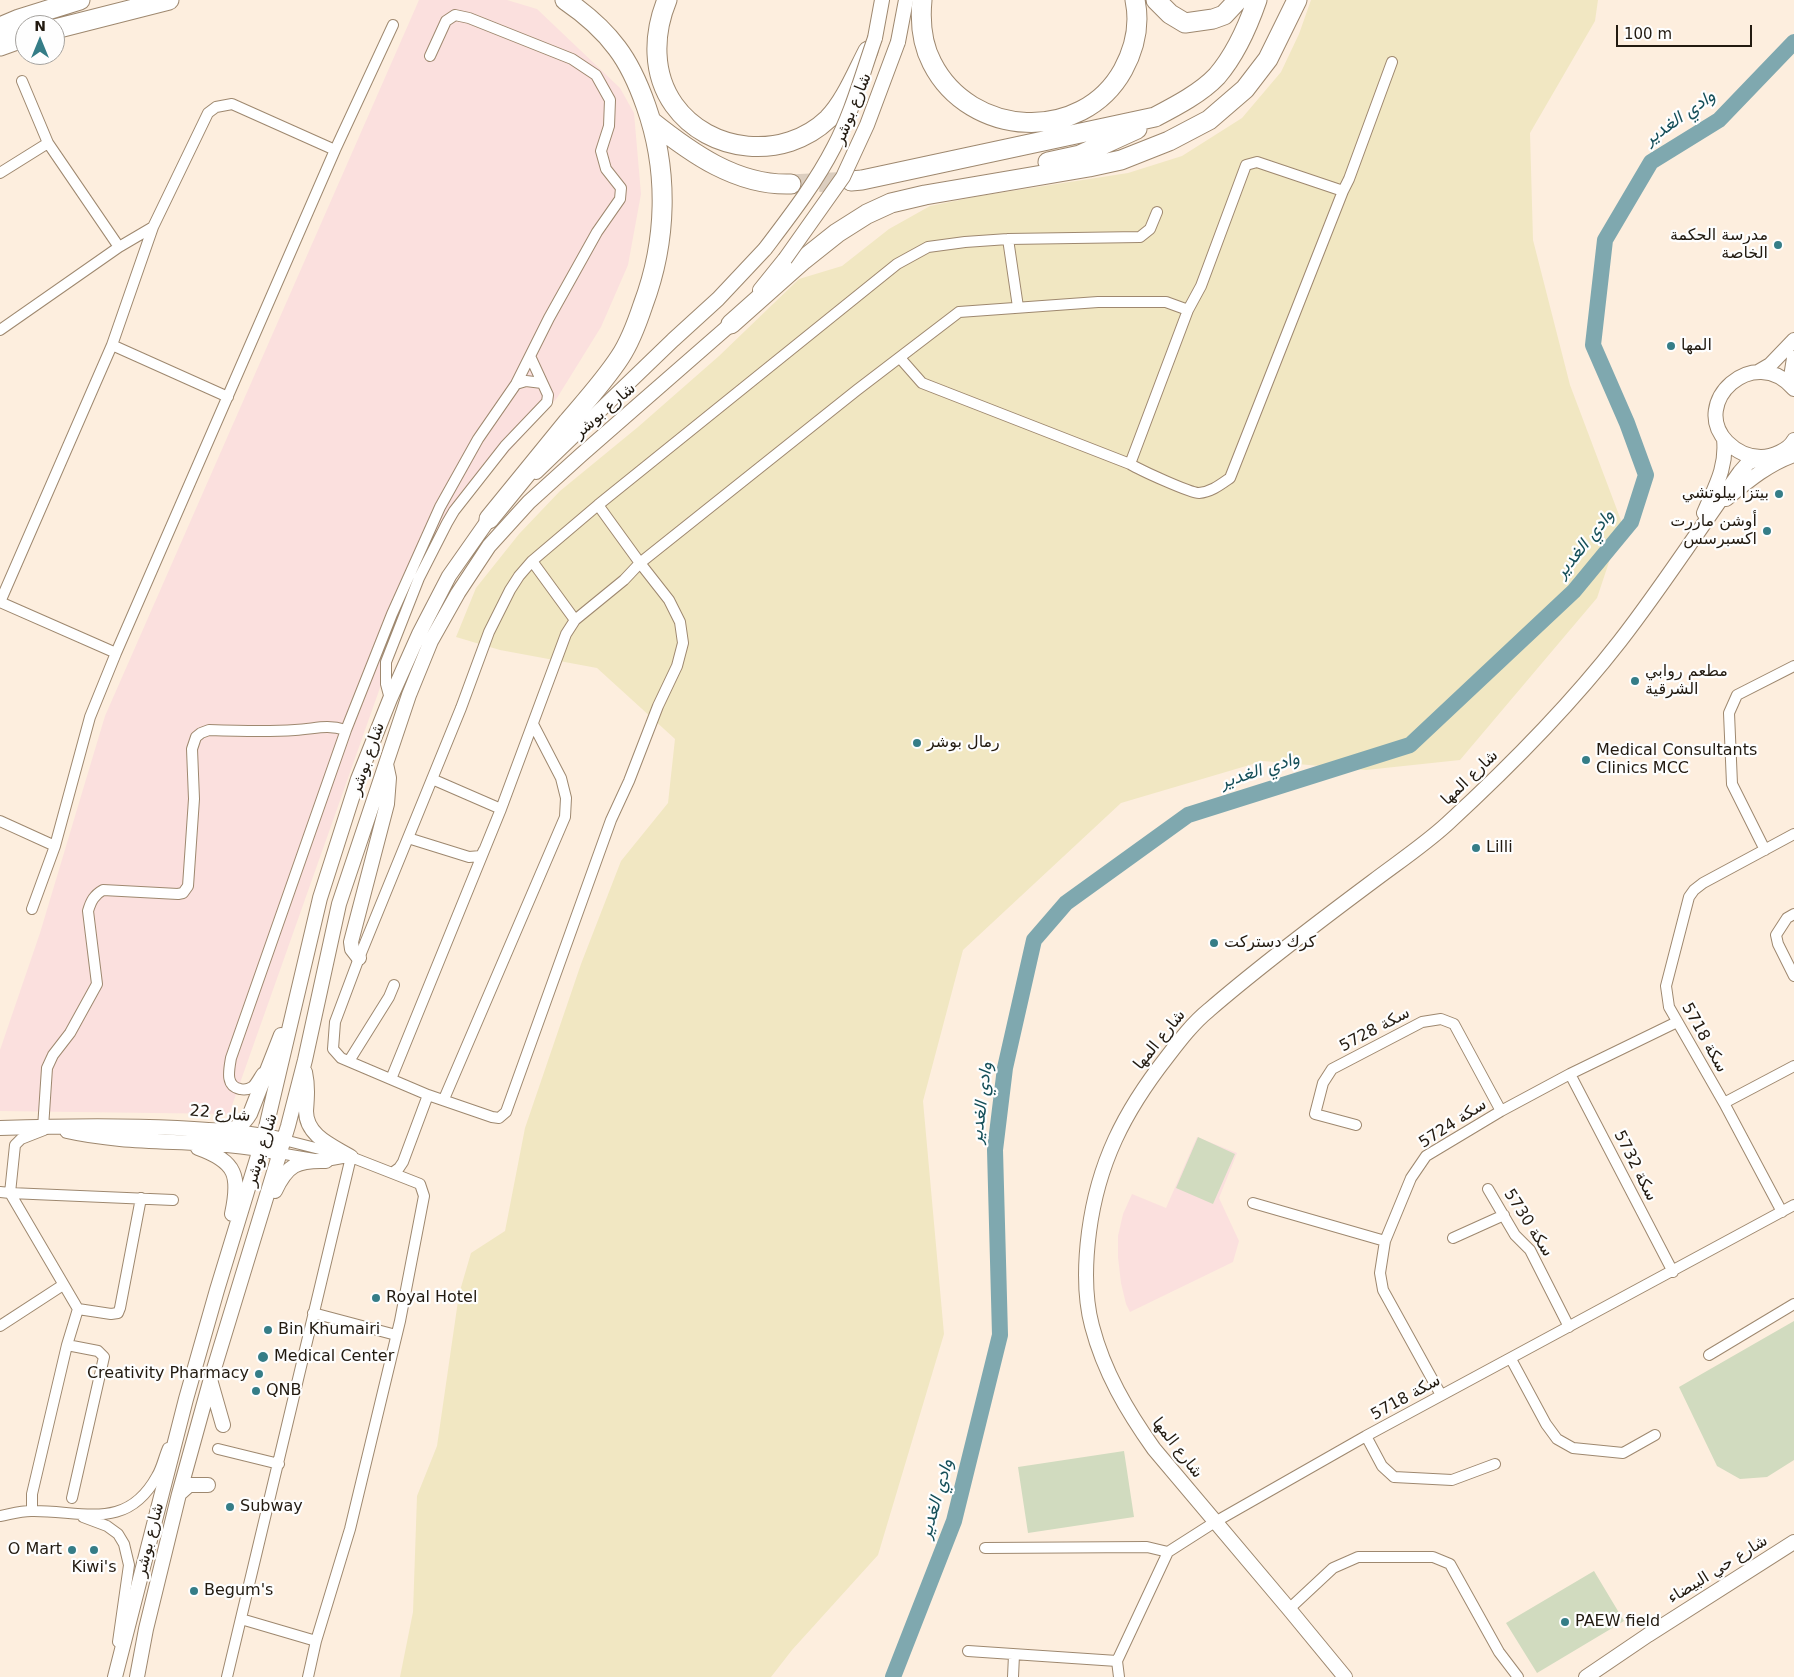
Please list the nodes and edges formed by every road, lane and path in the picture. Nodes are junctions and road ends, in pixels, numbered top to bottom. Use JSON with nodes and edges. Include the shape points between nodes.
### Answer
{"nodes":[{"id":1,"x":80,"y":0,"type":"edge"},
{"id":2,"x":170,"y":0,"type":"edge"},
{"id":3,"x":565,"y":0,"type":"edge"},
{"id":4,"x":667,"y":0,"type":"edge"},
{"id":5,"x":882,"y":0,"type":"edge"},
{"id":6,"x":906,"y":0,"type":"edge"},
{"id":7,"x":922,"y":0,"type":"edge"},
{"id":8,"x":1135,"y":0,"type":"edge"},
{"id":9,"x":1156,"y":0,"type":"edge"},
{"id":10,"x":1238,"y":0,"type":"edge"},
{"id":11,"x":1257,"y":0,"type":"edge"},
{"id":12,"x":1297,"y":0,"type":"edge"},
{"id":13,"x":393,"y":25,"type":"dead end"},
{"id":14,"x":65,"y":26,"type":"edge"},
{"id":15,"x":0,"y":27,"type":"edge"},
{"id":16,"x":875,"y":38,"type":"junction"},
{"id":17,"x":15,"y":41,"type":"edge"},
{"id":18,"x":0,"y":46,"type":"edge"},
{"id":19,"x":430,"y":56,"type":"dead end"},
{"id":20,"x":1392,"y":62,"type":"dead end"},
{"id":21,"x":22,"y":81,"type":"dead end"},
{"id":22,"x":1155,"y":117,"type":"junction"},
{"id":23,"x":651,"y":120,"type":"junction"},
{"id":24,"x":48,"y":143,"type":"junction"},
{"id":25,"x":335,"y":150,"type":"junction"},
{"id":26,"x":0,"y":173,"type":"edge"},
{"id":27,"x":851,"y":180,"type":"tunnel mouth"},
{"id":28,"x":791,"y":184,"type":"tunnel mouth"},
{"id":29,"x":1343,"y":191,"type":"junction"},
{"id":30,"x":1157,"y":212,"type":"dead end"},
{"id":31,"x":153,"y":227,"type":"junction"},
{"id":32,"x":837,"y":233,"type":"junction"},
{"id":33,"x":1008,"y":239,"type":"junction"},
{"id":34,"x":119,"y":247,"type":"junction"},
{"id":35,"x":1018,"y":307,"type":"junction"},
{"id":36,"x":1188,"y":310,"type":"junction"},
{"id":37,"x":732,"y":324,"type":"junction"},
{"id":38,"x":0,"y":330,"type":"edge"},
{"id":39,"x":1794,"y":340,"type":"edge"},
{"id":40,"x":112,"y":346,"type":"junction"},
{"id":41,"x":530,"y":356,"type":"junction"},
{"id":42,"x":900,"y":358,"type":"junction"},
{"id":43,"x":1794,"y":358,"type":"edge"},
{"id":44,"x":1758,"y":372,"type":"junction"},
{"id":45,"x":542,"y":383,"type":"junction"},
{"id":46,"x":516,"y":384,"type":"junction"},
{"id":47,"x":1794,"y":388,"type":"edge"},
{"id":48,"x":228,"y":397,"type":"junction"},
{"id":49,"x":1724,"y":439,"type":"junction"},
{"id":50,"x":1794,"y":445,"type":"edge"},
{"id":51,"x":1761,"y":457,"type":"junction"},
{"id":52,"x":1130,"y":464,"type":"junction"},
{"id":53,"x":598,"y":505,"type":"junction"},
{"id":54,"x":1716,"y":507,"type":"junction"},
{"id":55,"x":489,"y":518,"type":"junction"},
{"id":56,"x":1692,"y":539,"type":"junction"},
{"id":57,"x":532,"y":561,"type":"junction"},
{"id":58,"x":640,"y":563,"type":"junction"},
{"id":59,"x":0,"y":602,"type":"edge"},
{"id":60,"x":575,"y":620,"type":"junction"},
{"id":61,"x":116,"y":654,"type":"junction"},
{"id":62,"x":1794,"y":666,"type":"edge"},
{"id":63,"x":390,"y":699,"type":"junction"},
{"id":64,"x":533,"y":724,"type":"junction"},
{"id":65,"x":346,"y":730,"type":"junction"},
{"id":66,"x":386,"y":760,"type":"junction"},
{"id":67,"x":432,"y":779,"type":"junction"},
{"id":68,"x":501,"y":809,"type":"junction"},
{"id":69,"x":0,"y":821,"type":"edge"},
{"id":70,"x":1794,"y":834,"type":"edge"},
{"id":71,"x":408,"y":838,"type":"junction"},
{"id":72,"x":55,"y":846,"type":"junction"},
{"id":73,"x":486,"y":846,"type":"junction"},
{"id":74,"x":1765,"y":850,"type":"junction"},
{"id":75,"x":32,"y":909,"type":"dead end"},
{"id":76,"x":1794,"y":914,"type":"edge"},
{"id":77,"x":359,"y":958,"type":"junction"},
{"id":78,"x":1794,"y":976,"type":"edge"},
{"id":79,"x":300,"y":985,"type":"junction"},
{"id":80,"x":394,"y":985,"type":"dead end"},
{"id":81,"x":1677,"y":1022,"type":"junction"},
{"id":82,"x":271,"y":1060,"type":"junction"},
{"id":83,"x":305,"y":1060,"type":"junction"},
{"id":84,"x":349,"y":1062,"type":"junction"},
{"id":85,"x":1794,"y":1066,"type":"edge"},
{"id":86,"x":1570,"y":1074,"type":"junction"},
{"id":87,"x":391,"y":1079,"type":"junction"},
{"id":88,"x":428,"y":1095,"type":"junction"},
{"id":89,"x":444,"y":1099,"type":"junction"},
{"id":90,"x":1724,"y":1103,"type":"junction"},
{"id":91,"x":1501,"y":1111,"type":"junction"},
{"id":92,"x":1356,"y":1125,"type":"dead end"},
{"id":93,"x":0,"y":1128,"type":"edge"},
{"id":94,"x":48,"y":1128,"type":"junction"},
{"id":95,"x":225,"y":1130,"type":"junction"},
{"id":96,"x":262,"y":1142,"type":"junction"},
{"id":97,"x":186,"y":1144,"type":"junction"},
{"id":98,"x":281,"y":1147,"type":"junction"},
{"id":99,"x":351,"y":1157,"type":"junction"},
{"id":100,"x":326,"y":1161,"type":"junction"},
{"id":101,"x":392,"y":1173,"type":"junction"},
{"id":102,"x":1488,"y":1189,"type":"dead end"},
{"id":103,"x":5,"y":1192,"type":"edge"},
{"id":104,"x":141,"y":1198,"type":"junction"},
{"id":105,"x":173,"y":1200,"type":"dead end"},
{"id":106,"x":1253,"y":1203,"type":"dead end"},
{"id":107,"x":1794,"y":1205,"type":"edge"},
{"id":108,"x":1782,"y":1212,"type":"junction"},
{"id":109,"x":1504,"y":1215,"type":"junction"},
{"id":110,"x":258,"y":1222,"type":"junction"},
{"id":111,"x":1453,"y":1238,"type":"dead end"},
{"id":112,"x":1385,"y":1241,"type":"junction"},
{"id":113,"x":1673,"y":1272,"type":"junction"},
{"id":114,"x":63,"y":1285,"type":"junction"},
{"id":115,"x":216,"y":1290,"type":"junction"},
{"id":116,"x":1794,"y":1304,"type":"edge"},
{"id":117,"x":78,"y":1309,"type":"junction"},
{"id":118,"x":313,"y":1313,"type":"junction"},
{"id":119,"x":0,"y":1326,"type":"edge"},
{"id":120,"x":1569,"y":1327,"type":"junction"},
{"id":121,"x":396,"y":1335,"type":"junction"},
{"id":122,"x":67,"y":1345,"type":"junction"},
{"id":123,"x":1709,"y":1355,"type":"dead end"},
{"id":124,"x":1511,"y":1358,"type":"junction"},
{"id":125,"x":210,"y":1382,"type":"junction"},
{"id":126,"x":1441,"y":1395,"type":"junction"},
{"id":127,"x":186,"y":1399,"type":"junction"},
{"id":128,"x":224,"y":1425,"type":"dead end"},
{"id":129,"x":1655,"y":1435,"type":"dead end"},
{"id":130,"x":1366,"y":1436,"type":"junction"},
{"id":131,"x":218,"y":1449,"type":"dead end"},
{"id":132,"x":279,"y":1464,"type":"junction"},
{"id":133,"x":1495,"y":1464,"type":"dead end"},
{"id":134,"x":208,"y":1485,"type":"dead end"},
{"id":135,"x":179,"y":1494,"type":"junction"},
{"id":136,"x":72,"y":1498,"type":"dead end"},
{"id":137,"x":32,"y":1510,"type":"junction"},
{"id":138,"x":75,"y":1514,"type":"junction"},
{"id":139,"x":0,"y":1516,"type":"edge"},
{"id":140,"x":1215,"y":1522,"type":"junction"},
{"id":141,"x":1794,"y":1542,"type":"edge"},
{"id":142,"x":985,"y":1548,"type":"dead end"},
{"id":143,"x":1168,"y":1552,"type":"junction"},
{"id":144,"x":1289,"y":1608,"type":"junction"},
{"id":145,"x":240,"y":1619,"type":"junction"},
{"id":146,"x":316,"y":1641,"type":"junction"},
{"id":147,"x":968,"y":1651,"type":"dead end"},
{"id":148,"x":1014,"y":1655,"type":"junction"},
{"id":149,"x":1117,"y":1661,"type":"junction"},
{"id":150,"x":114,"y":1677,"type":"edge"},
{"id":151,"x":137,"y":1677,"type":"edge"},
{"id":152,"x":227,"y":1677,"type":"edge"},
{"id":153,"x":308,"y":1677,"type":"edge"},
{"id":154,"x":1013,"y":1677,"type":"edge"},
{"id":155,"x":1120,"y":1677,"type":"edge"},
{"id":156,"x":1345,"y":1677,"type":"edge"},
{"id":157,"x":1518,"y":1677,"type":"edge"},
{"id":158,"x":1586,"y":1677,"type":"edge"}],
"edges":[{"from":1,"to":15,"type":"highway"},
{"from":2,"to":14,"type":"highway"},
{"from":3,"to":23,"type":"highway","via":[[606,35],[618,50],[640,89]]},
{"from":4,"to":16,"type":"highway","via":[[656,45],[657,61],[666,89],[673,104],[690,122],[714,138],[734,145],[781,145],[812,131],[841,101]]},
{"from":5,"to":16,"type":"main road","name":"شارع بوشر"},
{"from":6,"to":37,"type":"main road","name":"شارع بوشر","bridge":true,"via":[[898,42],[867,125],[843,177],[785,259]]},
{"from":7,"to":8,"type":"highway","via":[[924,40],[931,62],[945,82],[961,98],[986,113],[1008,121],[1036,122],[1052,121],[1081,111],[1109,91],[1129,59],[1134,43]]},
{"from":9,"to":10,"type":"highway","via":[[1170,14],[1185,22],[1224,15]]},
{"from":11,"to":22,"type":"highway","via":[[1230,58],[1216,76],[1192,96]]},
{"from":12,"to":32,"type":"highway","via":[[1272,51],[1245,89],[1209,120],[1190,131],[1121,160],[925,194],[891,203]]},
{"from":13,"to":25,"type":"street"},
{"from":16,"to":55,"type":"main road","name":"شارع بوشر","bridge":true,"via":[[835,146],[806,194],[765,249],[718,299]]},
{"from":17,"to":18,"type":"highway"},
{"from":19,"to":41,"type":"street","via":[[446,21],[455,14],[572,59],[596,75],[610,100],[609,126],[601,151],[606,169],[620,188],[620,199],[597,232]]},
{"from":20,"to":29,"type":"street"},
{"from":21,"to":24,"type":"street"},
{"from":22,"to":27,"type":"highway"},
{"from":22,"to":32,"type":"highway","via":[[1143,126],[1080,155],[889,199],[847,221]]},
{"from":23,"to":28,"type":"highway","via":[[683,147],[722,168],[753,180]]},
{"from":23,"to":55,"type":"highway","via":[[662,172],[662,214],[654,271],[636,324],[616,363]]},
{"from":24,"to":26,"type":"street"},
{"from":24,"to":34,"type":"street"},
{"from":25,"to":31,"type":"street","via":[[232,104],[216,107],[208,113]]},
{"from":25,"to":48,"type":"street"},
{"from":29,"to":36,"type":"street","via":[[1257,162],[1246,165],[1201,286]]},
{"from":29,"to":52,"type":"street","via":[[1230,478],[1216,489],[1197,493]]},
{"from":30,"to":33,"type":"street","via":[[1150,229],[1140,237]]},
{"from":31,"to":34,"type":"street"},
{"from":31,"to":40,"type":"street"},
{"from":32,"to":37,"type":"highway"},
{"from":33,"to":35,"type":"street"},
{"from":33,"to":53,"type":"street","via":[[928,247],[897,264]]},
{"from":34,"to":38,"type":"street"},
{"from":35,"to":36,"type":"street","via":[[1166,302]]},
{"from":35,"to":42,"type":"street","via":[[959,312]]},
{"from":36,"to":52,"type":"street"},
{"from":37,"to":66,"type":"main road","name":"شارع بوشر","via":[[529,502],[489,546],[431,641]]},
{"from":39,"to":44,"type":"main road","via":[[1770,365]]},
{"from":40,"to":48,"type":"street"},
{"from":40,"to":59,"type":"street"},
{"from":41,"to":45,"type":"street"},
{"from":41,"to":46,"type":"street"},
{"from":42,"to":52,"type":"street","via":[[922,383]]},
{"from":42,"to":58,"type":"street"},
{"from":43,"to":47,"type":"main road","via":[[1791,377]]},
{"from":44,"to":47,"type":"main road","via":[[1777,376]]},
{"from":44,"to":49,"type":"main road","name":"شارع المها","via":[[1742,375],[1725,388],[1716,411],[1717,424]]},
{"from":45,"to":46,"type":"street","via":[[526,381]]},
{"from":45,"to":63,"type":"street","via":[[548,395],[547,402],[505,446],[454,511],[419,578],[386,662]]},
{"from":46,"to":65,"type":"street","via":[[478,439],[440,507],[392,614]]},
{"from":48,"to":61,"type":"street"},
{"from":49,"to":51,"type":"main road","via":[[1745,454]]},
{"from":49,"to":56,"type":"main road","name":"شارع المها","via":[[1723,470]]},
{"from":50,"to":51,"type":"main road","name":"شارع المها"},
{"from":50,"to":54,"type":"main road"},
{"from":51,"to":54,"type":"main road","name":"شارع المها","via":[[1748,463]]},
{"from":53,"to":57,"type":"street"},
{"from":53,"to":58,"type":"street"},
{"from":54,"to":56,"type":"main road","name":"شارع المها"},
{"from":55,"to":63,"type":"main road","name":"شارع بوشر","via":[[449,576]]},
{"from":56,"to":140,"type":"main road","name":"شارع المها","via":[[1620,640],[1533,742],[1444,827],[1206,1012],[1153,1074],[1118,1134],[1103,1167],[1088,1237],[1086,1271],[1092,1325],[1110,1376],[1135,1422]]},
{"from":57,"to":60,"type":"street"},
{"from":57,"to":67,"type":"street","via":[[510,590],[492,626]]},
{"from":58,"to":60,"type":"street"},
{"from":58,"to":89,"type":"street","via":[[669,600],[680,622],[682,643],[677,666],[611,820],[506,1112],[498,1118],[492,1117]]},
{"from":59,"to":61,"type":"street"},
{"from":60,"to":64,"type":"street","via":[[566,634]]},
{"from":61,"to":72,"type":"street","via":[[90,717]]},
{"from":62,"to":74,"type":"street","via":[[1737,695],[1730,713],[1732,784]]},
{"from":63,"to":79,"type":"main road","name":"شارع بوشر","via":[[358,779],[323,889]]},
{"from":64,"to":68,"type":"street"},
{"from":64,"to":89,"type":"street","via":[[561,778],[566,798],[565,817]]},
{"from":65,"to":82,"type":"street","via":[[231,1058],[230,1082],[244,1090],[252,1087]]},
{"from":65,"to":94,"type":"street","via":[[322,726],[296,730],[209,730],[196,737],[192,749],[194,798],[188,886],[178,894],[103,890],[96,893],[88,911],[97,984],[50,1062]]},
{"from":66,"to":77,"type":"main road","via":[[389,778],[387,804],[351,942],[352,950]]},
{"from":66,"to":83,"type":"main road","name":"شارع بوشر","via":[[339,904]]},
{"from":67,"to":68,"type":"street"},
{"from":67,"to":71,"type":"street"},
{"from":68,"to":73,"type":"street"},
{"from":69,"to":72,"type":"street"},
{"from":70,"to":74,"type":"street","name":"سكة 5718"},
{"from":71,"to":73,"type":"street","via":[[469,858],[481,856]]},
{"from":71,"to":77,"type":"street"},
{"from":72,"to":75,"type":"street"},
{"from":73,"to":87,"type":"street"},
{"from":74,"to":81,"type":"street","name":"سكة 5718","via":[[1703,883],[1690,897],[1666,986],[1669,1007]]},
{"from":76,"to":78,"type":"street","via":[[1787,918],[1776,935]]},
{"from":77,"to":84,"type":"street","via":[[334,1022],[333,1049]]},
{"from":79,"to":82,"type":"main road"},
{"from":79,"to":96,"type":"main road","name":"شارع بوشر"},
{"from":80,"to":84,"type":"street"},
{"from":81,"to":86,"type":"street","name":"سكة 5724"},
{"from":81,"to":90,"type":"street","name":"سكة 5718"},
{"from":82,"to":95,"type":"main road","via":[[245,1122],[238,1128]]},
{"from":83,"to":98,"type":"main road","name":"شارع بوشر"},
{"from":83,"to":99,"type":"main road","via":[[306,1114],[310,1125],[322,1140]]},
{"from":84,"to":87,"type":"street"},
{"from":85,"to":90,"type":"street"},
{"from":86,"to":91,"type":"street","name":"سكة 5724"},
{"from":86,"to":113,"type":"street","name":"سكة 5732"},
{"from":87,"to":88,"type":"street"},
{"from":88,"to":89,"type":"street"},
{"from":88,"to":101,"type":"street","via":[[403,1162]]},
{"from":90,"to":108,"type":"street","name":"سكة 5718"},
{"from":91,"to":92,"type":"street","name":"سكة 5728","via":[[1454,1024],[1441,1018],[1422,1022],[1332,1070],[1322,1083],[1315,1114]]},
{"from":91,"to":112,"type":"street","name":"سكة 5724","via":[[1426,1156],[1410,1178]]},
{"from":93,"to":94,"type":"main road","name":"شارع 22"},
{"from":94,"to":95,"type":"main road","name":"شارع 22","via":[[127,1125]]},
{"from":94,"to":97,"type":"main road","name":"شارع 22","via":[[88,1136]]},
{"from":94,"to":103,"type":"street","via":[[26,1136],[15,1145]]},
{"from":95,"to":96,"type":"main road","name":"شارع 22"},
{"from":96,"to":97,"type":"main road","name":"شارع 22"},
{"from":96,"to":98,"type":"main road","name":"شارع 22"},
{"from":96,"to":115,"type":"main road","name":"شارع بوشر"},
{"from":97,"to":115,"type":"main road","via":[[222,1159],[234,1172],[237,1186]]},
{"from":98,"to":99,"type":"street","name":"شارع 22"},
{"from":98,"to":100,"type":"street","name":"شارع 22"},
{"from":98,"to":110,"type":"main road","name":"شارع بوشر"},
{"from":99,"to":100,"type":"street","name":"شارع 22"},
{"from":99,"to":101,"type":"street"},
{"from":99,"to":118,"type":"street"},
{"from":100,"to":110,"type":"main road","via":[[309,1160],[287,1170],[268,1212]]},
{"from":101,"to":121,"type":"street","via":[[420,1184],[424,1196]]},
{"from":102,"to":109,"type":"street","name":"سكة 5730"},
{"from":103,"to":104,"type":"street"},
{"from":103,"to":114,"type":"street"},
{"from":104,"to":105,"type":"street"},
{"from":104,"to":117,"type":"street","via":[[118,1313]]},
{"from":106,"to":112,"type":"street"},
{"from":107,"to":108,"type":"street","name":"سكة 5718"},
{"from":108,"to":113,"type":"street","name":"سكة 5718"},
{"from":109,"to":111,"type":"street"},
{"from":109,"to":120,"type":"street","name":"سكة 5730","via":[[1515,1235],[1530,1250]]},
{"from":110,"to":125,"type":"main road","name":"شارع بوشر"},
{"from":112,"to":126,"type":"street","name":"سكة 5724","via":[[1380,1273],[1383,1290]]},
{"from":113,"to":120,"type":"street","name":"سكة 5718"},
{"from":114,"to":117,"type":"street"},
{"from":114,"to":119,"type":"street"},
{"from":115,"to":127,"type":"main road","name":"شارع بوشر"},
{"from":116,"to":123,"type":"street"},
{"from":117,"to":122,"type":"street"},
{"from":118,"to":121,"type":"street"},
{"from":118,"to":132,"type":"street"},
{"from":120,"to":124,"type":"street","name":"سكة 5718"},
{"from":121,"to":146,"type":"street","via":[[350,1529]]},
{"from":122,"to":136,"type":"street","via":[[98,1350],[104,1357]]},
{"from":122,"to":137,"type":"street","via":[[32,1494]]},
{"from":124,"to":126,"type":"street","name":"سكة 5718"},
{"from":124,"to":129,"type":"street","via":[[1546,1424],[1557,1439],[1573,1448],[1623,1453]]},
{"from":125,"to":128,"type":"main road"},
{"from":125,"to":135,"type":"main road","name":"شارع بوشر"},
{"from":126,"to":130,"type":"street","name":"سكة 5718"},
{"from":127,"to":138,"type":"street","via":[[158,1475],[146,1494],[114,1513]]},
{"from":127,"to":150,"type":"main road","name":"شارع بوشر"},
{"from":130,"to":133,"type":"street","via":[[1382,1466],[1394,1477],[1452,1480]]},
{"from":130,"to":140,"type":"street","name":"سكة 5718"},
{"from":131,"to":132,"type":"street"},
{"from":132,"to":145,"type":"street"},
{"from":134,"to":135,"type":"main road","via":[[189,1485]]},
{"from":135,"to":151,"type":"main road","name":"شارع بوشر"},
{"from":137,"to":138,"type":"street"},
{"from":137,"to":139,"type":"street"},
{"from":138,"to":150,"type":"street","via":[[107,1526],[118,1534],[124,1544],[129,1565]]},
{"from":140,"to":143,"type":"street","name":"سكة 5718"},
{"from":140,"to":144,"type":"main road","name":"شارع المها"},
{"from":141,"to":158,"type":"main road","name":"شارع حي البيضاء"},
{"from":142,"to":143,"type":"street","via":[[1147,1547]]},
{"from":143,"to":149,"type":"street"},
{"from":144,"to":156,"type":"main road","name":"شارع المها"},
{"from":144,"to":157,"type":"street","via":[[1333,1568],[1358,1557],[1433,1557],[1450,1564],[1498,1652]]},
{"from":145,"to":146,"type":"street"},
{"from":145,"to":152,"type":"street"},
{"from":146,"to":153,"type":"street"},
{"from":147,"to":148,"type":"street"},
{"from":148,"to":149,"type":"street"},
{"from":148,"to":154,"type":"street"},
{"from":149,"to":155,"type":"street"}]}
